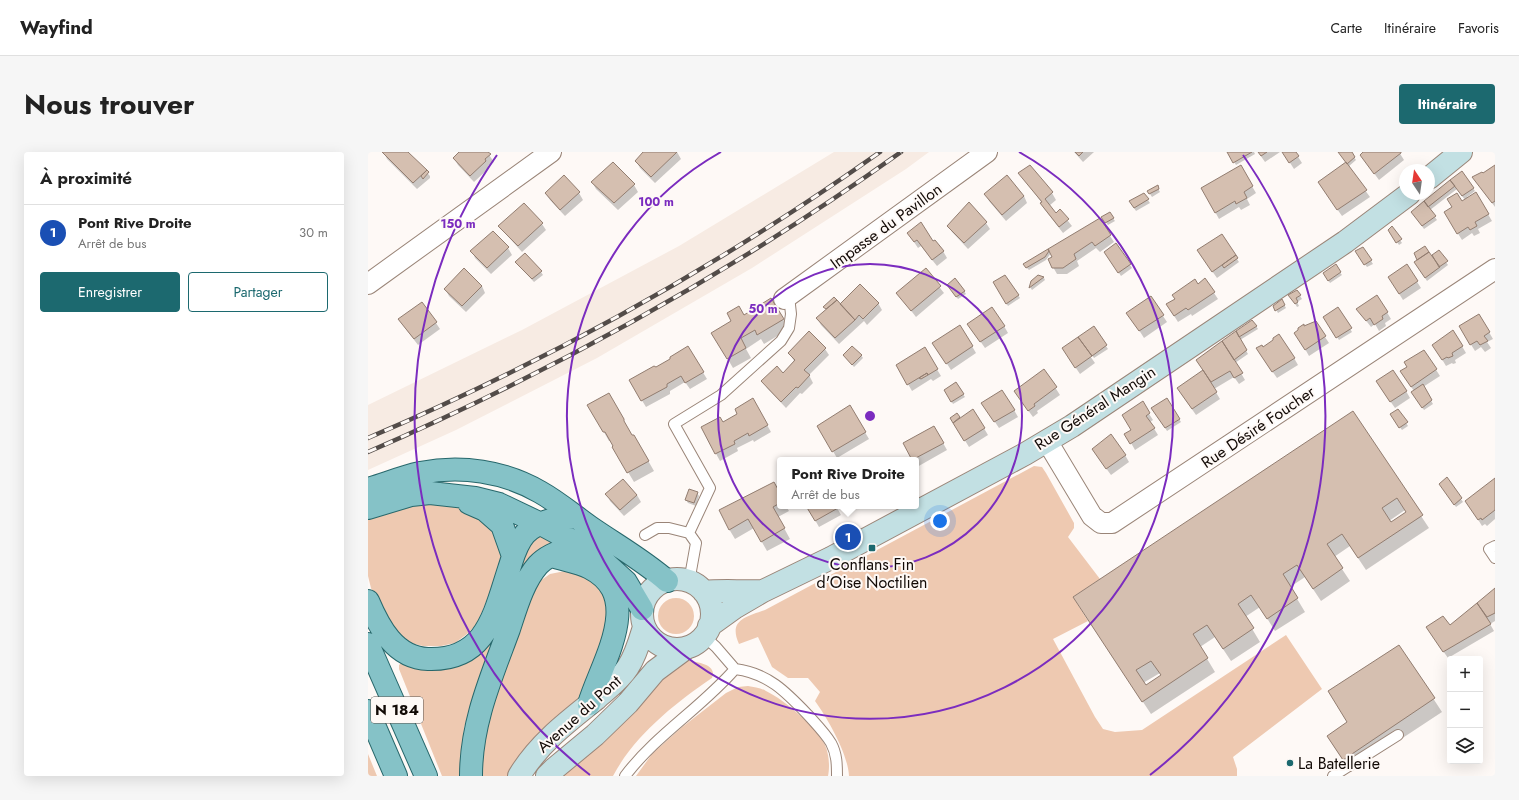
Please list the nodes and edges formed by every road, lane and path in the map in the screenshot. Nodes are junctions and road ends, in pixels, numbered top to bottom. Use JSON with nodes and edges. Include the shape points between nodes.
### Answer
{"nodes":[{"id":1,"x":551,"y":152,"type":"edge"},
{"id":2,"x":987,"y":152,"type":"edge"},
{"id":3,"x":1461,"y":152,"type":"edge"},
{"id":4,"x":1435,"y":173,"type":"edge"},
{"id":5,"x":1401,"y":200,"type":"edge"},
{"id":6,"x":1495,"y":269,"type":"edge"},
{"id":7,"x":368,"y":284,"type":"edge"},
{"id":8,"x":787,"y":298,"type":"joint"},
{"id":9,"x":1047,"y":441,"type":"junction"},
{"id":10,"x":368,"y":489,"type":"edge"},
{"id":11,"x":450,"y":495,"type":"junction"},
{"id":12,"x":368,"y":508,"type":"edge"},
{"id":13,"x":576,"y":517,"type":"junction"},
{"id":14,"x":540,"y":524,"type":"junction"},
{"id":15,"x":689,"y":533,"type":"junction"},
{"id":16,"x":645,"y":535,"type":"dead end"},
{"id":17,"x":578,"y":544,"type":"junction"},
{"id":18,"x":513,"y":556,"type":"junction"},
{"id":19,"x":552,"y":556,"type":"junction"},
{"id":20,"x":667,"y":581,"type":"junction"},
{"id":21,"x":696,"y":587,"type":"junction"},
{"id":22,"x":763,"y":591,"type":"junction"},
{"id":23,"x":368,"y":601,"type":"edge"},
{"id":24,"x":643,"y":618,"type":"junction"},
{"id":25,"x":707,"y":631,"type":"junction"},
{"id":26,"x":368,"y":644,"type":"edge"},
{"id":27,"x":686,"y":648,"type":"junction"},
{"id":28,"x":735,"y":669,"type":"junction"},
{"id":29,"x":589,"y":704,"type":"junction"},
{"id":30,"x":368,"y":711,"type":"edge"},
{"id":31,"x":1398,"y":735,"type":"dead end"},
{"id":32,"x":396,"y":776,"type":"edge"},
{"id":33,"x":426,"y":776,"type":"edge"},
{"id":34,"x":471,"y":776,"type":"edge"},
{"id":35,"x":519,"y":776,"type":"edge"},
{"id":36,"x":547,"y":776,"type":"edge"},
{"id":37,"x":626,"y":776,"type":"edge"},
{"id":38,"x":837,"y":776,"type":"edge"},
{"id":39,"x":1333,"y":776,"type":"edge"}],
"edges":[{"from":1,"to":7,"type":"street"},
{"from":2,"to":8,"type":"street","name":"Impasse du Pavillon"},
{"from":3,"to":4,"type":"main road"},
{"from":5,"to":9,"type":"main road","name":"Rue Général Mangin","via":[[1345,242]]},
{"from":6,"to":9,"type":"street","name":"Rue Désiré Foucher","via":[[1112,523],[1101,523],[1092,516]]},
{"from":8,"to":15,"type":"lane","via":[[791,314],[789,328],[781,341],[721,395],[674,424],[710,488]]},
{"from":9,"to":22,"type":"main road","name":"Rue Général Mangin","via":[[831,558]]},
{"from":10,"to":13,"type":"main road","via":[[401,478],[435,471],[481,471],[525,484]]},
{"from":11,"to":12,"type":"main road","via":[[411,495]]},
{"from":11,"to":14,"type":"main road","via":[[499,504]]},
{"from":11,"to":18,"type":"main road","via":[[485,510],[502,525]]},
{"from":13,"to":14,"type":"main road","via":[[553,519]]},
{"from":13,"to":20,"type":"main road"},
{"from":14,"to":17,"type":"main road"},
{"from":14,"to":18,"type":"main road","via":[[527,532]]},
{"from":15,"to":16,"type":"lane","via":[[657,528]]},
{"from":15,"to":21,"type":"lane","via":[[696,543]]},
{"from":17,"to":19,"type":"main road"},
{"from":17,"to":24,"type":"main road","via":[[619,574],[626,582]]},
{"from":18,"to":23,"type":"main road","via":[[488,627],[475,645],[458,655],[426,659],[405,653],[385,633]]},
{"from":19,"to":29,"type":"main road","via":[[590,568],[608,584],[616,600],[618,612],[615,634]]},
{"from":19,"to":34,"type":"main road","via":[[544,559],[534,571],[516,608],[476,723]]},
{"from":20,"to":21,"type":"main road","via":[[675,579]]},
{"from":20,"to":24,"type":"main road","via":[[650,591],[645,600]]},
{"from":21,"to":22,"type":"main road","name":"Rue Général Mangin","via":[[743,592]]},
{"from":21,"to":25,"type":"main road","via":[[708,598],[712,612]]},
{"from":22,"to":25,"type":"main road","name":"Rue Général Mangin","via":[[734,608]]},
{"from":24,"to":27,"type":"main road","via":[[654,641],[677,649]]},
{"from":24,"to":29,"type":"main road","name":"Avenue du Pont","via":[[629,666],[619,679]]},
{"from":25,"to":27,"type":"main road","via":[[696,643]]},
{"from":25,"to":28,"type":"lane","via":[[716,647]]},
{"from":26,"to":33,"type":"main road","number":"N 184"},
{"from":27,"to":36,"type":"main road","name":"Avenue du Pont","via":[[655,671],[628,703]]},
{"from":28,"to":37,"type":"lane","via":[[696,708],[659,739]]},
{"from":28,"to":38,"type":"lane","via":[[748,671],[783,689],[832,744],[837,760]]},
{"from":29,"to":35,"type":"main road","name":"Avenue du Pont","via":[[545,742]]},
{"from":30,"to":32,"type":"main road","number":"N 184"},
{"from":31,"to":39,"type":"lane"}]}
